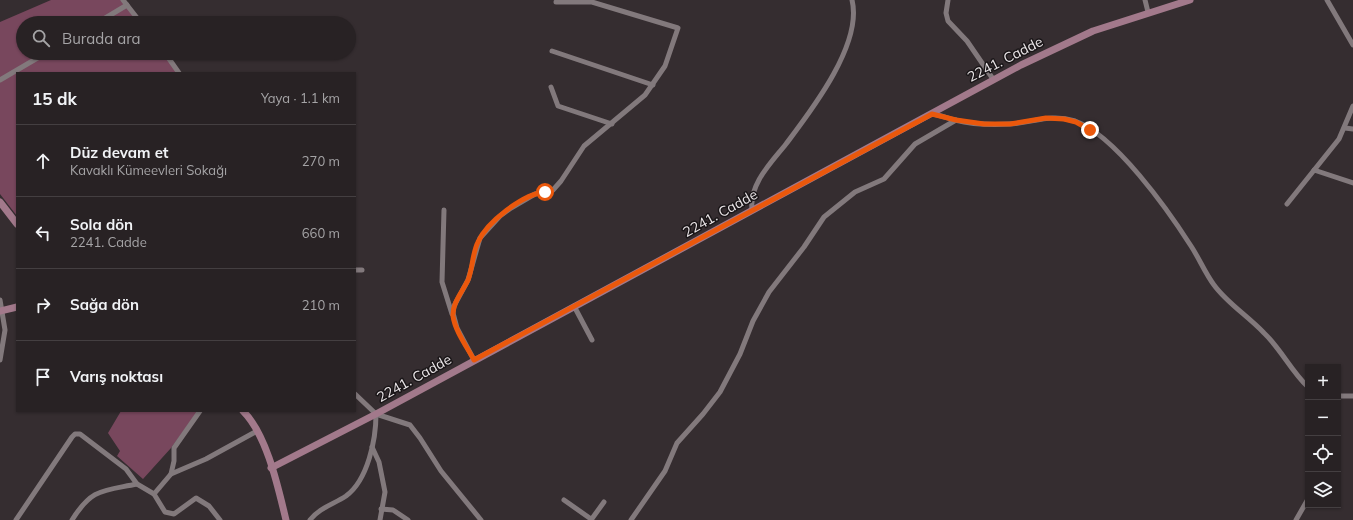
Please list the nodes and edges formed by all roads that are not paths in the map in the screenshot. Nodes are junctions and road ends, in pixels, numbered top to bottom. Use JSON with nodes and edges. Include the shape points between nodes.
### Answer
{"nodes":[{"id":1,"x":123,"y":0,"type":"edge"},
{"id":2,"x":852,"y":0,"type":"edge"},
{"id":3,"x":948,"y":0,"type":"edge"},
{"id":4,"x":1190,"y":0,"type":"edge"},
{"id":5,"x":1328,"y":0,"type":"edge"},
{"id":6,"x":556,"y":2,"type":"dead end"},
{"id":7,"x":1145,"y":2,"type":"edge"},
{"id":8,"x":127,"y":5,"type":"junction"},
{"id":9,"x":1148,"y":12,"type":"junction"},
{"id":10,"x":109,"y":16,"type":"edge"},
{"id":11,"x":136,"y":16,"type":"edge"},
{"id":12,"x":1353,"y":45,"type":"edge"},
{"id":13,"x":552,"y":51,"type":"dead end"},
{"id":14,"x":34,"y":60,"type":"edge"},
{"id":15,"x":170,"y":60,"type":"edge"},
{"id":16,"x":178,"y":72,"type":"edge"},
{"id":17,"x":993,"y":79,"type":"junction"},
{"id":18,"x":0,"y":80,"type":"edge"},
{"id":19,"x":654,"y":85,"type":"junction"},
{"id":20,"x":551,"y":86,"type":"dead end"},
{"id":21,"x":1353,"y":106,"type":"edge"},
{"id":22,"x":932,"y":114,"type":"junction"},
{"id":23,"x":956,"y":120,"type":"junction"},
{"id":24,"x":612,"y":124,"type":"junction"},
{"id":25,"x":1345,"y":128,"type":"junction"},
{"id":26,"x":1353,"y":129,"type":"edge"},
{"id":27,"x":1314,"y":170,"type":"junction"},
{"id":28,"x":1353,"y":184,"type":"edge"},
{"id":29,"x":0,"y":202,"type":"edge"},
{"id":30,"x":1287,"y":204,"type":"dead end"},
{"id":31,"x":444,"y":210,"type":"dead end"},
{"id":32,"x":752,"y":210,"type":"junction"},
{"id":33,"x":16,"y":221,"type":"edge"},
{"id":34,"x":356,"y":270,"type":"edge"},
{"id":35,"x":362,"y":270,"type":"dead end"},
{"id":36,"x":0,"y":300,"type":"edge"},
{"id":37,"x":574,"y":306,"type":"junction"},
{"id":38,"x":16,"y":307,"type":"edge"},
{"id":39,"x":1,"y":310,"type":"edge"},
{"id":40,"x":453,"y":316,"type":"junction"},
{"id":41,"x":592,"y":340,"type":"dead end"},
{"id":42,"x":0,"y":360,"type":"edge"},
{"id":43,"x":474,"y":360,"type":"junction"},
{"id":44,"x":1305,"y":383,"type":"edge"},
{"id":45,"x":356,"y":395,"type":"edge"},
{"id":46,"x":1341,"y":396,"type":"edge"},
{"id":47,"x":1353,"y":396,"type":"edge"},
{"id":48,"x":199,"y":412,"type":"edge"},
{"id":49,"x":247,"y":412,"type":"edge"},
{"id":50,"x":376,"y":414,"type":"junction"},
{"id":51,"x":257,"y":431,"type":"junction"},
{"id":52,"x":372,"y":447,"type":"junction"},
{"id":53,"x":271,"y":468,"type":"junction"},
{"id":54,"x":171,"y":474,"type":"junction"},
{"id":55,"x":137,"y":484,"type":"junction"},
{"id":56,"x":154,"y":494,"type":"junction"},
{"id":57,"x":564,"y":500,"type":"dead end"},
{"id":58,"x":604,"y":502,"type":"dead end"},
{"id":59,"x":1305,"y":504,"type":"edge"},
{"id":60,"x":381,"y":509,"type":"junction"},
{"id":61,"x":16,"y":520,"type":"edge"},
{"id":62,"x":72,"y":520,"type":"edge"},
{"id":63,"x":220,"y":520,"type":"edge"},
{"id":64,"x":286,"y":520,"type":"edge"},
{"id":65,"x":310,"y":520,"type":"edge"},
{"id":66,"x":380,"y":520,"type":"edge"},
{"id":67,"x":408,"y":520,"type":"edge"},
{"id":68,"x":481,"y":520,"type":"edge"},
{"id":69,"x":591,"y":520,"type":"edge"},
{"id":70,"x":632,"y":520,"type":"edge"},
{"id":71,"x":1296,"y":520,"type":"edge"}],
"edges":[{"from":1,"to":8,"type":"street"},
{"from":2,"to":32,"type":"street","via":[[852,26],[847,47],[824,90],[761,176],[753,195]]},
{"from":3,"to":17,"type":"street","via":[[948,21],[971,46]]},
{"from":4,"to":9,"type":"street","name":"2241. Cadde"},
{"from":5,"to":12,"type":"street"},
{"from":6,"to":19,"type":"street","via":[[592,2],[678,28],[665,66]]},
{"from":7,"to":9,"type":"street"},
{"from":8,"to":10,"type":"street"},
{"from":8,"to":11,"type":"street"},
{"from":9,"to":17,"type":"street","name":"2241. Cadde","via":[[1074,39]]},
{"from":13,"to":19,"type":"street"},
{"from":14,"to":18,"type":"street"},
{"from":15,"to":16,"type":"street"},
{"from":17,"to":22,"type":"street","name":"2241. Cadde"},
{"from":19,"to":24,"type":"street"},
{"from":20,"to":24,"type":"street","via":[[558,106]]},
{"from":21,"to":25,"type":"street"},
{"from":22,"to":23,"type":"street"},
{"from":22,"to":32,"type":"street","name":"2241. Cadde"},
{"from":23,"to":44,"type":"street","via":[[1010,124],[1052,118],[1076,122],[1090,130],[1115,149],[1138,173],[1191,246],[1218,291],[1264,332]]},
{"from":23,"to":70,"type":"street","via":[[915,144],[884,179],[854,192],[824,217],[802,251],[769,292],[720,392],[676,442],[665,471]]},
{"from":24,"to":40,"type":"street","via":[[584,146],[553,190],[535,194],[511,208],[484,234],[478,242],[470,274],[454,306]]},
{"from":25,"to":26,"type":"street"},
{"from":25,"to":27,"type":"street"},
{"from":27,"to":28,"type":"street"},
{"from":27,"to":30,"type":"street"},
{"from":29,"to":33,"type":"street"},
{"from":31,"to":40,"type":"street","via":[[442,282]]},
{"from":32,"to":37,"type":"street","name":"2241. Cadde"},
{"from":34,"to":35,"type":"street"},
{"from":36,"to":39,"type":"street"},
{"from":37,"to":41,"type":"street"},
{"from":37,"to":43,"type":"street","name":"2241. Cadde"},
{"from":38,"to":39,"type":"street"},
{"from":39,"to":42,"type":"street","via":[[6,330]]},
{"from":40,"to":43,"type":"street"},
{"from":43,"to":50,"type":"street","name":"2241. Cadde"},
{"from":45,"to":50,"type":"street"},
{"from":46,"to":47,"type":"street"},
{"from":48,"to":54,"type":"street","via":[[174,448]]},
{"from":49,"to":51,"type":"street"},
{"from":50,"to":52,"type":"street"},
{"from":50,"to":53,"type":"street","name":"2241. Cadde"},
{"from":50,"to":68,"type":"street","via":[[410,425],[441,471]]},
{"from":51,"to":53,"type":"street"},
{"from":51,"to":54,"type":"street","via":[[206,459]]},
{"from":52,"to":60,"type":"street","via":[[383,479]]},
{"from":52,"to":65,"type":"street","via":[[352,491],[315,514]]},
{"from":53,"to":64,"type":"street"},
{"from":54,"to":56,"type":"street"},
{"from":55,"to":56,"type":"street"},
{"from":55,"to":61,"type":"street","via":[[126,469],[88,439],[75,434]]},
{"from":55,"to":62,"type":"street","via":[[101,491],[90,496]]},
{"from":56,"to":63,"type":"street","via":[[169,514],[174,514],[196,498],[209,506]]},
{"from":57,"to":69,"type":"street"},
{"from":58,"to":69,"type":"street"},
{"from":59,"to":71,"type":"street"},
{"from":60,"to":66,"type":"street"},
{"from":60,"to":67,"type":"street","via":[[393,510]]}]}
